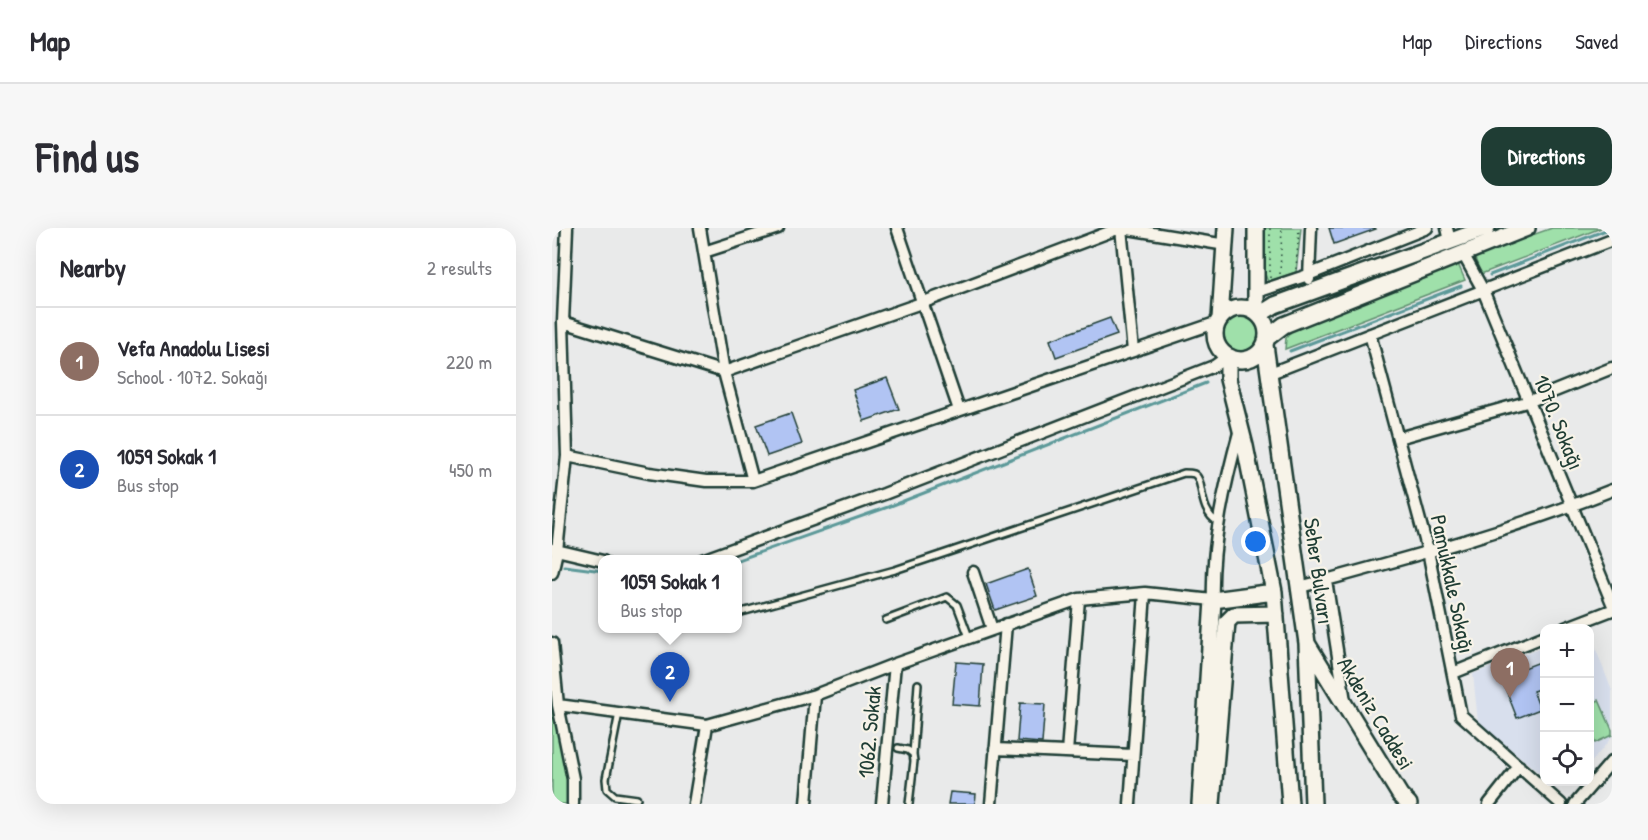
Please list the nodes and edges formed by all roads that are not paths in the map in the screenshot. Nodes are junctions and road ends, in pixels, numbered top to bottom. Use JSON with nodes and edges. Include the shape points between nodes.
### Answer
{"nodes":[{"id":1,"x":567,"y":228,"type":"edge"},
{"id":2,"x":700,"y":228,"type":"edge"},
{"id":3,"x":778,"y":228,"type":"edge"},
{"id":4,"x":897,"y":228,"type":"edge"},
{"id":5,"x":1121,"y":228,"type":"edge"},
{"id":6,"x":1226,"y":228,"type":"edge"},
{"id":7,"x":1256,"y":228,"type":"edge"},
{"id":8,"x":1311,"y":228,"type":"edge"},
{"id":9,"x":1427,"y":228,"type":"edge"},
{"id":10,"x":1486,"y":228,"type":"edge"},
{"id":11,"x":1527,"y":228,"type":"edge"},
{"id":12,"x":1449,"y":235,"type":"edge"},
{"id":13,"x":1612,"y":240,"type":"edge"},
{"id":14,"x":1226,"y":245,"type":"junction"},
{"id":15,"x":704,"y":252,"type":"junction"},
{"id":16,"x":1462,"y":252,"type":"junction"},
{"id":17,"x":1308,"y":275,"type":"junction"},
{"id":18,"x":1483,"y":290,"type":"junction"},
{"id":19,"x":1257,"y":292,"type":"junction"},
{"id":20,"x":1309,"y":294,"type":"junction"},
{"id":21,"x":924,"y":302,"type":"junction"},
{"id":22,"x":1258,"y":314,"type":"junction"},
{"id":23,"x":1219,"y":320,"type":"junction"},
{"id":24,"x":563,"y":322,"type":"junction"},
{"id":25,"x":1370,"y":334,"type":"junction"},
{"id":26,"x":1266,"y":342,"type":"junction"},
{"id":27,"x":1133,"y":351,"type":"junction"},
{"id":28,"x":1229,"y":356,"type":"junction"},
{"id":29,"x":1612,"y":368,"type":"edge"},
{"id":30,"x":724,"y":372,"type":"junction"},
{"id":31,"x":1268,"y":374,"type":"junction"},
{"id":32,"x":1530,"y":401,"type":"junction"},
{"id":33,"x":960,"y":410,"type":"junction"},
{"id":34,"x":1240,"y":428,"type":"junction"},
{"id":35,"x":1398,"y":438,"type":"junction"},
{"id":36,"x":567,"y":456,"type":"junction"},
{"id":37,"x":753,"y":481,"type":"junction"},
{"id":38,"x":1612,"y":490,"type":"edge"},
{"id":39,"x":1572,"y":506,"type":"junction"},
{"id":40,"x":1219,"y":523,"type":"junction"},
{"id":41,"x":554,"y":550,"type":"edge"},
{"id":42,"x":1428,"y":551,"type":"junction"},
{"id":43,"x":716,"y":555,"type":"edge"},
{"id":44,"x":598,"y":560,"type":"edge"},
{"id":45,"x":974,"y":572,"type":"dead end"},
{"id":46,"x":552,"y":573,"type":"edge"},
{"id":47,"x":1326,"y":580,"type":"junction"},
{"id":48,"x":1298,"y":588,"type":"junction"},
{"id":49,"x":1274,"y":592,"type":"junction"},
{"id":50,"x":1145,"y":593,"type":"junction"},
{"id":51,"x":1079,"y":599,"type":"junction"},
{"id":52,"x":1213,"y":600,"type":"junction"},
{"id":53,"x":1612,"y":603,"type":"edge"},
{"id":54,"x":1612,"y":610,"type":"edge"},
{"id":55,"x":742,"y":612,"type":"edge"},
{"id":56,"x":1276,"y":614,"type":"junction"},
{"id":57,"x":886,"y":620,"type":"dead end"},
{"id":58,"x":1006,"y":624,"type":"junction"},
{"id":59,"x":1575,"y":624,"type":"edge"},
{"id":60,"x":992,"y":629,"type":"junction"},
{"id":61,"x":969,"y":638,"type":"junction"},
{"id":62,"x":1540,"y":638,"type":"edge"},
{"id":63,"x":552,"y":643,"type":"edge"},
{"id":64,"x":1307,"y":643,"type":"junction"},
{"id":65,"x":895,"y":664,"type":"junction"},
{"id":66,"x":1453,"y":673,"type":"junction"},
{"id":67,"x":918,"y":684,"type":"dead end"},
{"id":68,"x":815,"y":695,"type":"junction"},
{"id":69,"x":558,"y":705,"type":"junction"},
{"id":70,"x":1346,"y":707,"type":"junction"},
{"id":71,"x":619,"y":713,"type":"junction"},
{"id":72,"x":707,"y":725,"type":"junction"},
{"id":73,"x":898,"y":748,"type":"dead end"},
{"id":74,"x":995,"y":749,"type":"junction"},
{"id":75,"x":1067,"y":752,"type":"junction"},
{"id":76,"x":913,"y":754,"type":"junction"},
{"id":77,"x":1133,"y":755,"type":"junction"},
{"id":78,"x":1612,"y":761,"type":"edge"},
{"id":79,"x":1519,"y":766,"type":"junction"},
{"id":80,"x":638,"y":799,"type":"dead end"},
{"id":81,"x":573,"y":804,"type":"edge"},
{"id":82,"x":694,"y":804,"type":"edge"},
{"id":83,"x":806,"y":804,"type":"edge"},
{"id":84,"x":882,"y":804,"type":"edge"},
{"id":85,"x":909,"y":804,"type":"edge"},
{"id":86,"x":991,"y":804,"type":"edge"},
{"id":87,"x":1130,"y":804,"type":"edge"},
{"id":88,"x":1200,"y":804,"type":"edge"},
{"id":89,"x":1212,"y":804,"type":"edge"},
{"id":90,"x":1290,"y":804,"type":"edge"},
{"id":91,"x":1313,"y":804,"type":"edge"},
{"id":92,"x":1409,"y":804,"type":"edge"},
{"id":93,"x":1490,"y":804,"type":"edge"},
{"id":94,"x":1561,"y":804,"type":"edge"},
{"id":95,"x":1575,"y":804,"type":"edge"}],
"edges":[{"from":1,"to":24,"type":"street"},
{"from":2,"to":15,"type":"street"},
{"from":3,"to":15,"type":"street"},
{"from":4,"to":21,"type":"street"},
{"from":5,"to":14,"type":"street"},
{"from":5,"to":21,"type":"street"},
{"from":5,"to":27,"type":"street"},
{"from":6,"to":14,"type":"main road"},
{"from":7,"to":19,"type":"main road"},
{"from":8,"to":17,"type":"street"},
{"from":9,"to":17,"type":"street"},
{"from":10,"to":12,"type":"main road"},
{"from":11,"to":16,"type":"main road"},
{"from":12,"to":20,"type":"main road"},
{"from":13,"to":18,"type":"street"},
{"from":14,"to":23,"type":"main road"},
{"from":15,"to":30,"type":"street"},
{"from":16,"to":18,"type":"street","name":"1070. Sokağı"},
{"from":16,"to":26,"type":"main road","via":[[1284,325]]},
{"from":17,"to":19,"type":"street"},
{"from":17,"to":20,"type":"street"},
{"from":18,"to":25,"type":"street"},
{"from":18,"to":32,"type":"street","name":"1070. Sokağı"},
{"from":19,"to":22,"type":"main road"},
{"from":20,"to":22,"type":"main road"},
{"from":21,"to":30,"type":"street"},
{"from":21,"to":33,"type":"street"},
{"from":22,"to":23,"type":"main road","via":[[1235,308]]},
{"from":22,"to":26,"type":"main road","via":[[1266,324]]},
{"from":23,"to":27,"type":"street"},
{"from":23,"to":28,"type":"main road","via":[[1217,344]]},
{"from":24,"to":30,"type":"street"},
{"from":24,"to":36,"type":"street"},
{"from":25,"to":31,"type":"street"},
{"from":25,"to":35,"type":"street","name":"Pamukkale Sokağı"},
{"from":26,"to":28,"type":"main road","via":[[1248,359]]},
{"from":26,"to":31,"type":"main road","name":"Seher Bulvarı"},
{"from":27,"to":33,"type":"street"},
{"from":28,"to":34,"type":"main road","via":[[1228,379]]},
{"from":28,"to":43,"type":"street","via":[[1214,366],[884,494]]},
{"from":29,"to":32,"type":"street"},
{"from":30,"to":37,"type":"street"},
{"from":31,"to":48,"type":"main road","name":"Seher Bulvarı"},
{"from":32,"to":35,"type":"street"},
{"from":32,"to":39,"type":"street","name":"1070. Sokağı"},
{"from":33,"to":37,"type":"street"},
{"from":34,"to":40,"type":"street"},
{"from":34,"to":49,"type":"main road"},
{"from":35,"to":42,"type":"street","name":"Pamukkale Sokağı"},
{"from":36,"to":37,"type":"street","via":[[706,481]]},
{"from":36,"to":41,"type":"street"},
{"from":38,"to":39,"type":"street"},
{"from":39,"to":42,"type":"street"},
{"from":39,"to":53,"type":"street","name":"1070. Sokağı"},
{"from":40,"to":52,"type":"street"},
{"from":40,"to":55,"type":"lane","via":[[1206,510],[1199,479],[1184,472],[895,570]]},
{"from":41,"to":44,"type":"street"},
{"from":41,"to":46,"type":"street"},
{"from":42,"to":47,"type":"street"},
{"from":42,"to":66,"type":"street","name":"Pamukkale Sokağı"},
{"from":45,"to":60,"type":"street"},
{"from":47,"to":48,"type":"street"},
{"from":47,"to":70,"type":"street"},
{"from":48,"to":64,"type":"main road","name":"Seher Bulvarı"},
{"from":49,"to":52,"type":"main road"},
{"from":49,"to":56,"type":"main road"},
{"from":50,"to":51,"type":"street"},
{"from":50,"to":52,"type":"street"},
{"from":50,"to":77,"type":"street"},
{"from":51,"to":58,"type":"street"},
{"from":51,"to":75,"type":"street"},
{"from":52,"to":88,"type":"main road"},
{"from":54,"to":59,"type":"street"},
{"from":56,"to":89,"type":"main road","via":[[1234,615],[1227,622]]},
{"from":56,"to":90,"type":"main road"},
{"from":57,"to":61,"type":"lane","via":[[947,597],[957,605]]},
{"from":58,"to":60,"type":"street"},
{"from":58,"to":74,"type":"street"},
{"from":60,"to":61,"type":"street"},
{"from":61,"to":65,"type":"street"},
{"from":62,"to":66,"type":"street"},
{"from":63,"to":69,"type":"street"},
{"from":64,"to":70,"type":"main road","name":"Akdeniz Caddesi"},
{"from":64,"to":91,"type":"main road","name":"Seher Bulvarı"},
{"from":65,"to":68,"type":"street"},
{"from":65,"to":84,"type":"street","name":"1062. Sokak"},
{"from":66,"to":79,"type":"street","name":"Pamukkale Sokağı","via":[[1461,715]]},
{"from":67,"to":76,"type":"lane"},
{"from":68,"to":72,"type":"street"},
{"from":68,"to":83,"type":"street"},
{"from":69,"to":71,"type":"street"},
{"from":69,"to":81,"type":"street","via":[[573,779]]},
{"from":70,"to":92,"type":"main road","name":"Akdeniz Caddesi"},
{"from":71,"to":72,"type":"street"},
{"from":71,"to":80,"type":"lane","via":[[607,789],[615,796]]},
{"from":72,"to":82,"type":"street"},
{"from":73,"to":76,"type":"lane"},
{"from":74,"to":75,"type":"street"},
{"from":74,"to":86,"type":"street"},
{"from":75,"to":77,"type":"street"},
{"from":76,"to":85,"type":"lane"},
{"from":77,"to":87,"type":"street"},
{"from":78,"to":95,"type":"street"},
{"from":79,"to":93,"type":"street"},
{"from":79,"to":94,"type":"street","name":"Pamukkale Sokağı"}]}
